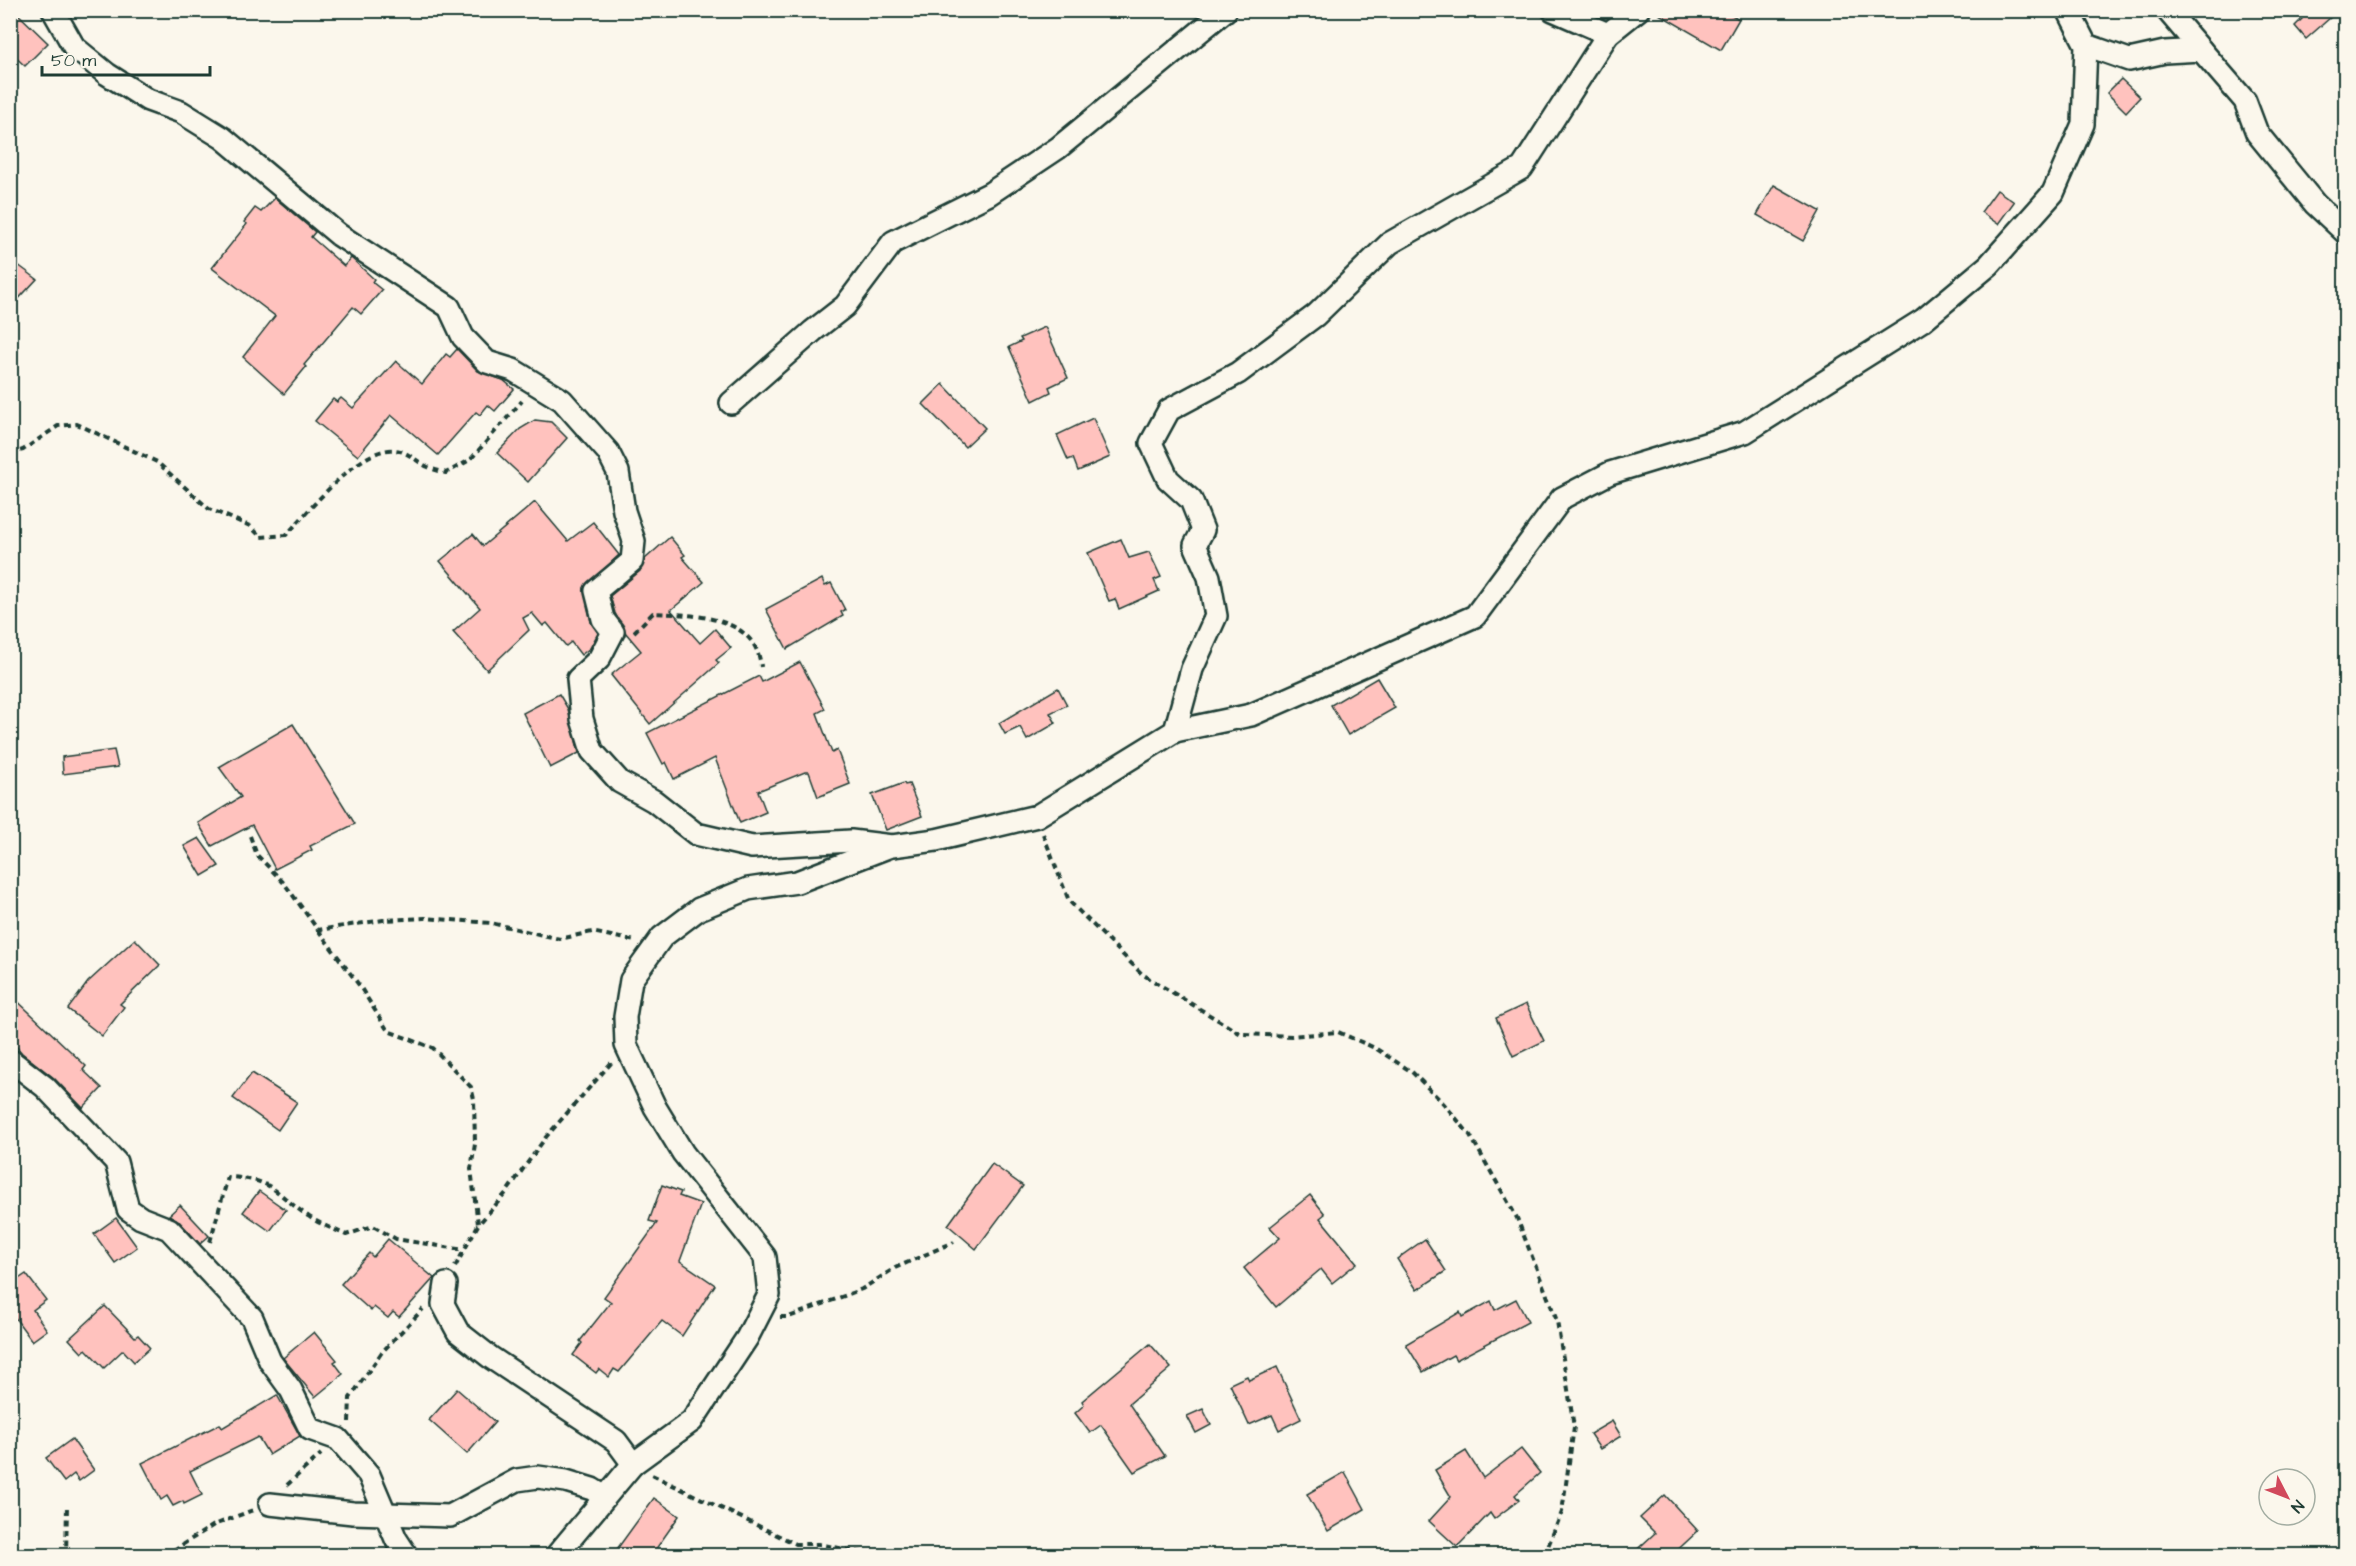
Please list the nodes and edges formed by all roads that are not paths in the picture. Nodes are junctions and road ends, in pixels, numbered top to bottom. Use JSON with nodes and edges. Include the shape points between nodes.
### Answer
{"nodes":[{"id":1,"x":53,"y":10,"type":"edge"},
{"id":2,"x":1226,"y":10,"type":"edge"},
{"id":3,"x":1553,"y":10,"type":"edge"},
{"id":4,"x":1638,"y":10,"type":"edge"},
{"id":5,"x":2068,"y":10,"type":"edge"},
{"id":6,"x":2168,"y":10,"type":"edge"},
{"id":7,"x":1608,"y":34,"type":"junction"},
{"id":8,"x":2086,"y":45,"type":"junction"},
{"id":9,"x":2200,"y":50,"type":"junction"},
{"id":10,"x":2346,"y":233,"type":"edge"},
{"id":11,"x":731,"y":403,"type":"dead end"},
{"id":12,"x":1176,"y":731,"type":"junction"},
{"id":13,"x":892,"y":846,"type":"junction"},
{"id":14,"x":10,"y":1060,"type":"edge"},
{"id":15,"x":446,"y":1284,"type":"road end"},
{"id":16,"x":633,"y":1464,"type":"junction"},
{"id":17,"x":605,"y":1497,"type":"junction"},
{"id":18,"x":270,"y":1504,"type":"dead end"},
{"id":19,"x":386,"y":1515,"type":"junction"},
{"id":20,"x":407,"y":1556,"type":"edge"},
{"id":21,"x":556,"y":1556,"type":"edge"}],
"edges":[{"from":1,"to":13,"type":"street","via":[[74,47],[107,74],[223,138],[339,235],[449,307],[463,337],[487,362],[513,370],[562,400],[608,452],[618,472],[634,541],[632,561],[596,591],[603,619],[613,632],[599,659],[578,679],[582,718],[592,751],[620,782],[654,801],[696,834],[752,847],[851,841]]},
{"from":2,"to":11,"type":"street","via":[[1058,148],[989,194],[893,242],[845,306]]},
{"from":3,"to":7,"type":"street"},
{"from":4,"to":7,"type":"street"},
{"from":5,"to":8,"type":"street"},
{"from":6,"to":9,"type":"street"},
{"from":7,"to":12,"type":"street","via":[[1522,168],[1390,243],[1316,315],[1238,373],[1169,410],[1151,443],[1168,479],[1191,500],[1203,530],[1195,545],[1209,577],[1216,616],[1192,669]]},
{"from":8,"to":9,"type":"street","via":[[2128,60]]},
{"from":8,"to":12,"type":"street","via":[[2083,124],[2054,193],[1989,265],[1923,320],[1745,432],[1610,473],[1562,498],[1475,616],[1251,715]]},
{"from":9,"to":10,"type":"street","via":[[2245,101],[2257,133],[2315,204]]},
{"from":12,"to":13,"type":"street","via":[[1037,816],[936,840]]},
{"from":13,"to":16,"type":"street","via":[[797,882],[748,889],[699,909],[662,937],[631,980],[625,1017],[626,1045],[655,1107],[683,1153],[765,1257],[769,1295],[747,1338],[692,1421]]},
{"from":14,"to":19,"type":"street","via":[[45,1087],[116,1162],[128,1209],[169,1229],[252,1318],[270,1361],[291,1390],[310,1430],[338,1439],[369,1475]]},
{"from":15,"to":16,"type":"street","via":[[443,1304],[458,1332],[616,1441]]},
{"from":16,"to":17,"type":"street"},
{"from":17,"to":19,"type":"street","via":[[566,1481],[538,1477],[517,1480],[450,1516]]},
{"from":17,"to":21,"type":"street"},
{"from":18,"to":19,"type":"street"},
{"from":19,"to":20,"type":"street"}]}
